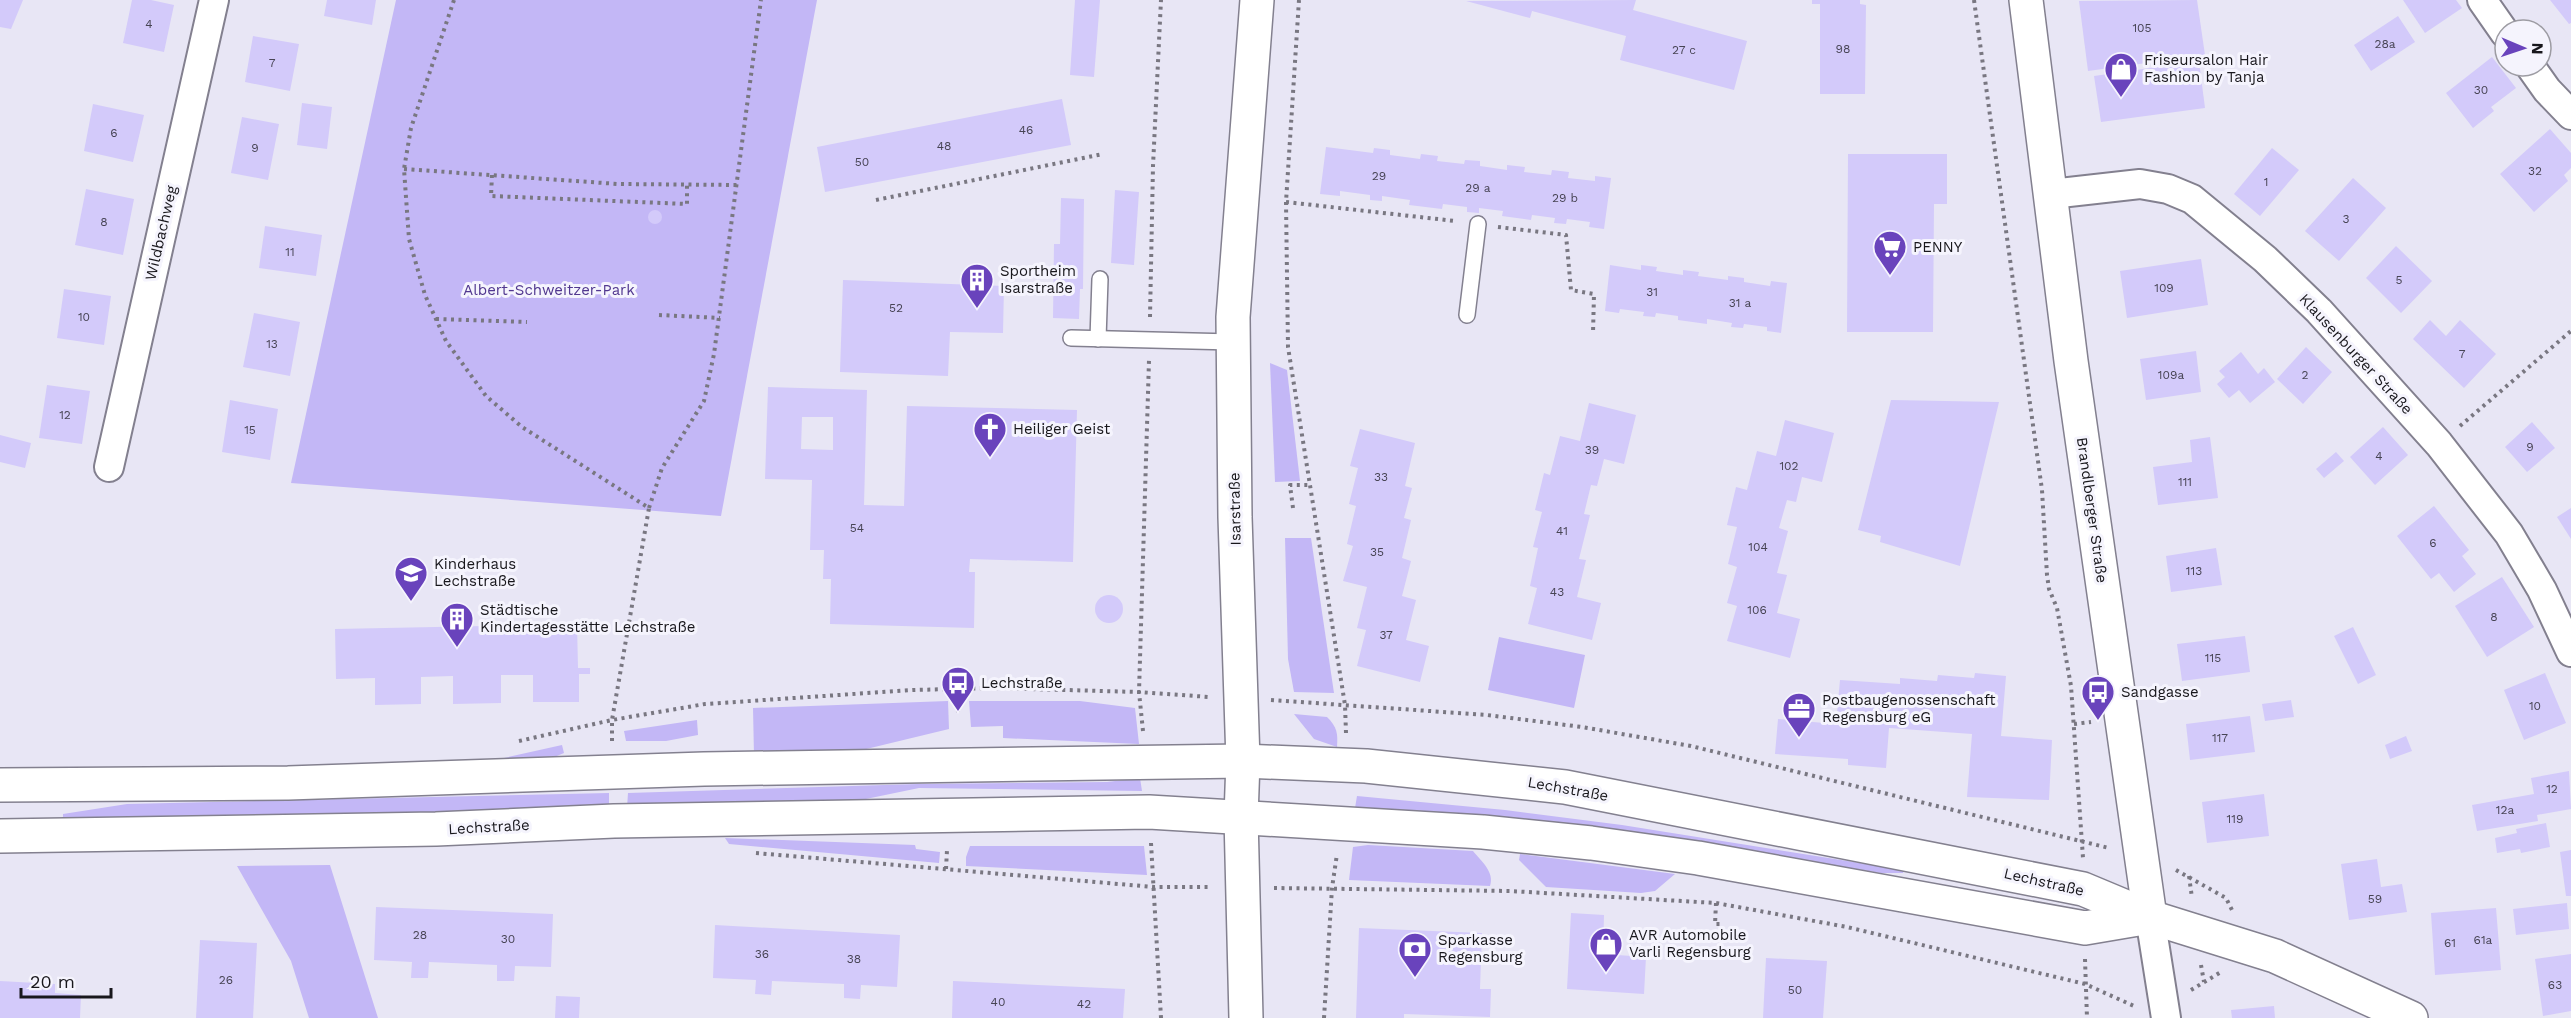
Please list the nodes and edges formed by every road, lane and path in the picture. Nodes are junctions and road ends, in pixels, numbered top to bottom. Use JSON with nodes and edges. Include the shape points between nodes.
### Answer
{"nodes":[{"id":1,"x":214,"y":0,"type":"edge"},
{"id":2,"x":454,"y":0,"type":"edge"},
{"id":3,"x":761,"y":0,"type":"edge"},
{"id":4,"x":1257,"y":0,"type":"edge"},
{"id":5,"x":1299,"y":0,"type":"edge"},
{"id":6,"x":1974,"y":0,"type":"edge"},
{"id":7,"x":2026,"y":0,"type":"edge"},
{"id":8,"x":2482,"y":0,"type":"edge"},
{"id":9,"x":2495,"y":18,"type":"edge"},
{"id":10,"x":2538,"y":78,"type":"edge"},
{"id":11,"x":2571,"y":115,"type":"edge"},
{"id":12,"x":1103,"y":154,"type":"dead end"},
{"id":13,"x":404,"y":169,"type":"junction"},
{"id":14,"x":492,"y":175,"type":"junction"},
{"id":15,"x":687,"y":183,"type":"junction"},
{"id":16,"x":738,"y":185,"type":"junction"},
{"id":17,"x":2051,"y":194,"type":"junction"},
{"id":18,"x":876,"y":200,"type":"dead end"},
{"id":19,"x":1478,"y":224,"type":"dead end"},
{"id":20,"x":1100,"y":279,"type":"dead end"},
{"id":21,"x":659,"y":315,"type":"dead end"},
{"id":22,"x":1467,"y":315,"type":"dead end"},
{"id":23,"x":720,"y":318,"type":"junction"},
{"id":24,"x":436,"y":319,"type":"junction"},
{"id":25,"x":527,"y":322,"type":"dead end"},
{"id":26,"x":2571,"y":331,"type":"edge"},
{"id":27,"x":1071,"y":338,"type":"dead end"},
{"id":28,"x":1098,"y":339,"type":"junction"},
{"id":29,"x":1233,"y":342,"type":"junction"},
{"id":30,"x":2439,"y":444,"type":"junction"},
{"id":31,"x":109,"y":467,"type":"dead end"},
{"id":32,"x":1310,"y":485,"type":"junction"},
{"id":33,"x":650,"y":508,"type":"junction"},
{"id":34,"x":1293,"y":508,"type":"dead end"},
{"id":35,"x":2571,"y":652,"type":"edge"},
{"id":36,"x":956,"y":689,"type":"junction"},
{"id":37,"x":1241,"y":699,"type":"junction"},
{"id":38,"x":1345,"y":705,"type":"junction"},
{"id":39,"x":958,"y":712,"type":"dead end"},
{"id":40,"x":2098,"y":721,"type":"dead end"},
{"id":41,"x":2074,"y":724,"type":"junction"},
{"id":42,"x":1243,"y":760,"type":"junction"},
{"id":43,"x":1346,"y":765,"type":"junction"},
{"id":44,"x":0,"y":785,"type":"edge"},
{"id":45,"x":1241,"y":817,"type":"junction"},
{"id":46,"x":1341,"y":823,"type":"junction"},
{"id":47,"x":0,"y":836,"type":"edge"},
{"id":48,"x":2084,"y":841,"type":"junction"},
{"id":49,"x":947,"y":850,"type":"dead end"},
{"id":50,"x":748,"y":852,"type":"dead end"},
{"id":51,"x":2141,"y":856,"type":"junction"},
{"id":52,"x":946,"y":869,"type":"junction"},
{"id":53,"x":1154,"y":887,"type":"junction"},
{"id":54,"x":1243,"y":888,"type":"junction"},
{"id":55,"x":1332,"y":888,"type":"junction"},
{"id":56,"x":2083,"y":889,"type":"junction"},
{"id":57,"x":1716,"y":903,"type":"junction"},
{"id":58,"x":2150,"y":917,"type":"junction"},
{"id":59,"x":1723,"y":924,"type":"dead end"},
{"id":60,"x":2085,"y":928,"type":"junction"},
{"id":61,"x":2256,"y":951,"type":"junction"},
{"id":62,"x":2085,"y":984,"type":"junction"},
{"id":63,"x":2165,"y":1012,"type":"edge"},
{"id":64,"x":1161,"y":1018,"type":"edge"},
{"id":65,"x":1246,"y":1018,"type":"edge"},
{"id":66,"x":1324,"y":1018,"type":"edge"},
{"id":67,"x":2086,"y":1018,"type":"edge"},
{"id":68,"x":2411,"y":1018,"type":"edge"}],
"edges":[{"from":1,"to":31,"type":"street","name":"Wildbachweg"},
{"from":2,"to":13,"type":"path","via":[[411,128]]},
{"from":3,"to":16,"type":"path"},
{"from":4,"to":29,"type":"street","name":"Isarstraße"},
{"from":5,"to":32,"type":"path","via":[[1286,202],[1286,299],[1288,346]]},
{"from":6,"to":41,"type":"path","via":[[2042,490],[2047,575],[2057,608]]},
{"from":7,"to":17,"type":"street","name":"Brandlberger Straße"},
{"from":8,"to":9,"type":"street"},
{"from":10,"to":11,"type":"street"},
{"from":12,"to":18,"type":"path"},
{"from":13,"to":14,"type":"path"},
{"from":13,"to":24,"type":"path","via":[[409,239]]},
{"from":14,"to":15,"type":"path","via":[[618,184]]},
{"from":14,"to":15,"type":"path","via":[[491,196],[687,204]]},
{"from":15,"to":16,"type":"path"},
{"from":16,"to":23,"type":"path"},
{"from":17,"to":30,"type":"street","name":"Klausenburger Straße","via":[[2140,184],[2192,199],[2265,259],[2319,311]]},
{"from":17,"to":51,"type":"street","name":"Brandlberger Straße"},
{"from":19,"to":22,"type":"lane"},
{"from":20,"to":28,"type":"lane"},
{"from":21,"to":23,"type":"path"},
{"from":23,"to":33,"type":"path","via":[[704,401],[662,468]]},
{"from":24,"to":25,"type":"path"},
{"from":24,"to":33,"type":"path","via":[[446,341],[486,396],[522,427]]},
{"from":26,"to":30,"type":"path"},
{"from":27,"to":28,"type":"lane"},
{"from":28,"to":29,"type":"lane"},
{"from":29,"to":37,"type":"street","name":"Isarstraße"},
{"from":30,"to":35,"type":"street","name":"Klausenburger Straße","via":[[2509,534],[2542,590]]},
{"from":32,"to":34,"type":"path","via":[[1290,485]]},
{"from":32,"to":38,"type":"path"},
{"from":33,"to":36,"type":"path","via":[[612,720],[705,704]]},
{"from":36,"to":37,"type":"path","via":[[1139,692]]},
{"from":36,"to":39,"type":"path"},
{"from":37,"to":38,"type":"path"},
{"from":37,"to":42,"type":"street","name":"Isarstraße"},
{"from":38,"to":43,"type":"path"},
{"from":38,"to":48,"type":"path","via":[[1487,714],[1691,746]]},
{"from":40,"to":41,"type":"path"},
{"from":41,"to":48,"type":"path"},
{"from":42,"to":43,"type":"street","name":"Lechstraße"},
{"from":42,"to":44,"type":"street","name":"Lechstraße","via":[[704,769],[288,783]]},
{"from":42,"to":45,"type":"street","name":"Isarstraße"},
{"from":43,"to":56,"type":"street","name":"Lechstraße","via":[[1564,787]]},
{"from":45,"to":46,"type":"street","name":"Lechstraße"},
{"from":45,"to":47,"type":"street","name":"Lechstraße","via":[[1126,812]]},
{"from":45,"to":54,"type":"street","name":"Isarstraße"},
{"from":46,"to":55,"type":"path"},
{"from":46,"to":60,"type":"street","name":"Lechstraße","via":[[1504,834],[1698,858]]},
{"from":48,"to":51,"type":"path"},
{"from":48,"to":56,"type":"path"},
{"from":49,"to":52,"type":"path"},
{"from":50,"to":52,"type":"path"},
{"from":51,"to":58,"type":"street","name":"Brandlberger Straße"},
{"from":51,"to":61,"type":"path","via":[[2182,872],[2226,898]]},
{"from":52,"to":53,"type":"path"},
{"from":53,"to":54,"type":"path"},
{"from":53,"to":64,"type":"path"},
{"from":54,"to":55,"type":"path"},
{"from":54,"to":65,"type":"street","name":"Isarstraße"},
{"from":55,"to":57,"type":"path","via":[[1510,891]]},
{"from":55,"to":66,"type":"path"},
{"from":56,"to":58,"type":"street","name":"Lechstraße"},
{"from":57,"to":59,"type":"path","via":[[1715,924]]},
{"from":57,"to":62,"type":"path","via":[[1847,927]]},
{"from":58,"to":60,"type":"street","name":"Lechstraße"},
{"from":58,"to":61,"type":"street"},
{"from":58,"to":63,"type":"street","name":"Brandlberger Straße"},
{"from":60,"to":62,"type":"path"},
{"from":61,"to":63,"type":"path"},
{"from":61,"to":68,"type":"street"},
{"from":62,"to":63,"type":"path","via":[[2132,1006]]},
{"from":62,"to":67,"type":"path"}]}
